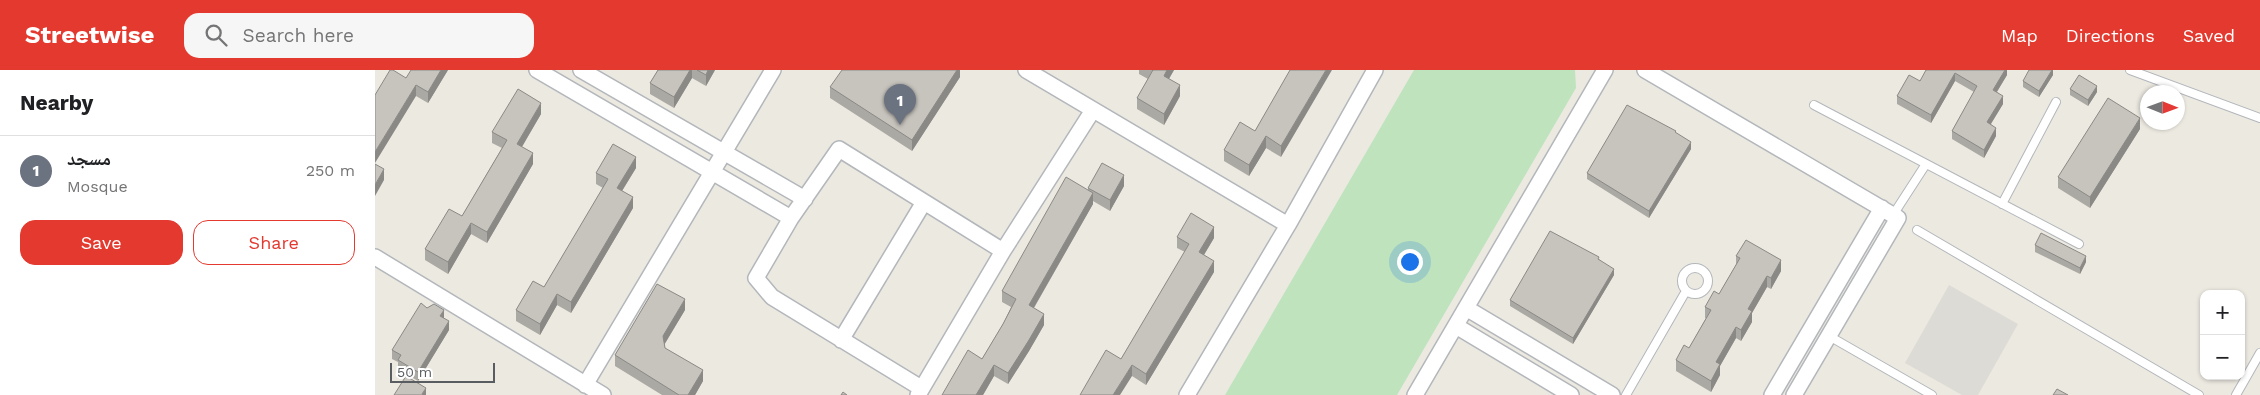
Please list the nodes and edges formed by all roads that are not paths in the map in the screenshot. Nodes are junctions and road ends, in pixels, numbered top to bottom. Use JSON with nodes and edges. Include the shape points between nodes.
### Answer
{"nodes":[{"id":1,"x":537,"y":70,"type":"edge"},
{"id":2,"x":581,"y":70,"type":"edge"},
{"id":3,"x":773,"y":70,"type":"edge"},
{"id":4,"x":1026,"y":70,"type":"edge"},
{"id":5,"x":1375,"y":70,"type":"edge"},
{"id":6,"x":1605,"y":70,"type":"edge"},
{"id":7,"x":1645,"y":70,"type":"edge"},
{"id":8,"x":2130,"y":70,"type":"edge"},
{"id":9,"x":2056,"y":102,"type":"dead end"},
{"id":10,"x":1814,"y":105,"type":"dead end"},
{"id":11,"x":1093,"y":110,"type":"junction"},
{"id":12,"x":2260,"y":118,"type":"edge"},
{"id":13,"x":724,"y":152,"type":"junction"},
{"id":14,"x":1926,"y":164,"type":"junction"},
{"id":15,"x":712,"y":172,"type":"junction"},
{"id":16,"x":805,"y":199,"type":"junction"},
{"id":17,"x":924,"y":202,"type":"junction"},
{"id":18,"x":2002,"y":204,"type":"junction"},
{"id":19,"x":1891,"y":214,"type":"junction"},
{"id":20,"x":791,"y":218,"type":"junction"},
{"id":21,"x":1287,"y":225,"type":"junction"},
{"id":22,"x":1917,"y":230,"type":"dead end"},
{"id":23,"x":2079,"y":244,"type":"dead end"},
{"id":24,"x":1003,"y":251,"type":"junction"},
{"id":25,"x":375,"y":257,"type":"edge"},
{"id":26,"x":1685,"y":291,"type":"dead end"},
{"id":27,"x":1466,"y":308,"type":"junction"},
{"id":28,"x":1456,"y":326,"type":"junction"},
{"id":29,"x":1829,"y":336,"type":"junction"},
{"id":30,"x":841,"y":340,"type":"junction"},
{"id":31,"x":2260,"y":353,"type":"edge"},
{"id":32,"x":585,"y":385,"type":"junction"},
{"id":33,"x":2185,"y":387,"type":"junction"},
{"id":34,"x":920,"y":392,"type":"edge"},
{"id":35,"x":603,"y":395,"type":"edge"},
{"id":36,"x":1187,"y":395,"type":"edge"},
{"id":37,"x":1415,"y":395,"type":"edge"},
{"id":38,"x":1571,"y":395,"type":"edge"},
{"id":39,"x":1612,"y":395,"type":"edge"},
{"id":40,"x":1626,"y":395,"type":"edge"},
{"id":41,"x":1772,"y":395,"type":"edge"},
{"id":42,"x":1794,"y":395,"type":"edge"},
{"id":43,"x":1933,"y":395,"type":"edge"},
{"id":44,"x":2180,"y":395,"type":"edge"},
{"id":45,"x":2199,"y":395,"type":"edge"},
{"id":46,"x":2236,"y":395,"type":"edge"}],
"edges":[{"from":1,"to":15,"type":"street"},
{"from":2,"to":13,"type":"street"},
{"from":3,"to":13,"type":"street"},
{"from":4,"to":11,"type":"street"},
{"from":5,"to":21,"type":"street"},
{"from":6,"to":27,"type":"street"},
{"from":7,"to":19,"type":"street"},
{"from":8,"to":12,"type":"lane"},
{"from":9,"to":18,"type":"lane"},
{"from":10,"to":14,"type":"lane"},
{"from":11,"to":21,"type":"street"},
{"from":11,"to":24,"type":"street"},
{"from":13,"to":15,"type":"street"},
{"from":13,"to":16,"type":"street"},
{"from":14,"to":18,"type":"lane"},
{"from":14,"to":19,"type":"lane"},
{"from":15,"to":20,"type":"street"},
{"from":15,"to":32,"type":"street"},
{"from":16,"to":17,"type":"street","via":[[839,149]]},
{"from":16,"to":20,"type":"street"},
{"from":17,"to":24,"type":"street"},
{"from":17,"to":30,"type":"street"},
{"from":18,"to":23,"type":"lane"},
{"from":19,"to":29,"type":"street"},
{"from":19,"to":41,"type":"street"},
{"from":20,"to":30,"type":"street","via":[[756,278],[772,297]]},
{"from":21,"to":36,"type":"street"},
{"from":22,"to":33,"type":"lane"},
{"from":24,"to":34,"type":"street"},
{"from":25,"to":32,"type":"street"},
{"from":26,"to":40,"type":"lane"},
{"from":27,"to":28,"type":"street"},
{"from":27,"to":39,"type":"street"},
{"from":28,"to":37,"type":"street"},
{"from":28,"to":38,"type":"street"},
{"from":29,"to":42,"type":"street"},
{"from":29,"to":43,"type":"lane"},
{"from":30,"to":34,"type":"street"},
{"from":31,"to":46,"type":"lane"},
{"from":32,"to":35,"type":"street"},
{"from":33,"to":44,"type":"lane"},
{"from":33,"to":45,"type":"lane"}]}
